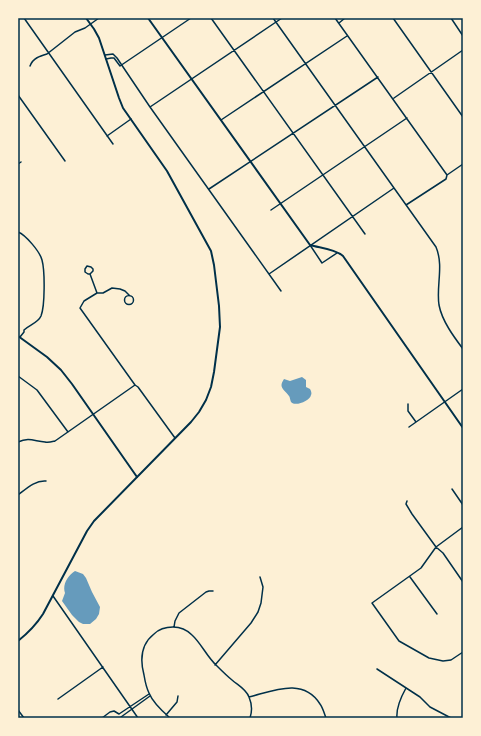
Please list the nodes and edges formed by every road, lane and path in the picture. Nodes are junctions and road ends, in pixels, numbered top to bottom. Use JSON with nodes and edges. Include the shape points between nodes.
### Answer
{"nodes":[{"id":1,"x":24,"y":18,"type":"edge"},
{"id":2,"x":86,"y":18,"type":"edge"},
{"id":3,"x":99,"y":18,"type":"edge"},
{"id":4,"x":148,"y":18,"type":"edge"},
{"id":5,"x":191,"y":18,"type":"edge"},
{"id":6,"x":211,"y":18,"type":"edge"},
{"id":7,"x":273,"y":18,"type":"edge"},
{"id":8,"x":282,"y":18,"type":"edge"},
{"id":9,"x":335,"y":18,"type":"edge"},
{"id":10,"x":346,"y":18,"type":"edge"},
{"id":11,"x":393,"y":18,"type":"edge"},
{"id":12,"x":450,"y":18,"type":"edge"},
{"id":13,"x":276,"y":22,"type":"junction"},
{"id":14,"x":338,"y":23,"type":"junction"},
{"id":15,"x":90,"y":24,"type":"junction"},
{"id":16,"x":348,"y":36,"type":"junction"},
{"id":17,"x":463,"y":36,"type":"edge"},
{"id":18,"x":162,"y":38,"type":"junction"},
{"id":19,"x":463,"y":50,"type":"edge"},
{"id":20,"x":234,"y":51,"type":"junction"},
{"id":21,"x":49,"y":53,"type":"junction"},
{"id":22,"x":105,"y":55,"type":"junction"},
{"id":23,"x":106,"y":59,"type":"junction"},
{"id":24,"x":305,"y":64,"type":"junction"},
{"id":25,"x":121,"y":65,"type":"junction"},
{"id":26,"x":30,"y":66,"type":"dead end"},
{"id":27,"x":431,"y":72,"type":"junction"},
{"id":28,"x":378,"y":78,"type":"junction"},
{"id":29,"x":192,"y":79,"type":"junction"},
{"id":30,"x":263,"y":92,"type":"junction"},
{"id":31,"x":18,"y":95,"type":"edge"},
{"id":32,"x":393,"y":99,"type":"junction"},
{"id":33,"x":335,"y":105,"type":"junction"},
{"id":34,"x":150,"y":107,"type":"junction"},
{"id":35,"x":463,"y":117,"type":"edge"},
{"id":36,"x":407,"y":118,"type":"junction"},
{"id":37,"x":131,"y":119,"type":"junction"},
{"id":38,"x":221,"y":120,"type":"junction"},
{"id":39,"x":293,"y":133,"type":"junction"},
{"id":40,"x":108,"y":136,"type":"junction"},
{"id":41,"x":113,"y":144,"type":"dead end"},
{"id":42,"x":365,"y":146,"type":"junction"},
{"id":43,"x":65,"y":161,"type":"dead end"},
{"id":44,"x":250,"y":161,"type":"junction"},
{"id":45,"x":21,"y":162,"type":"dead end"},
{"id":46,"x":18,"y":164,"type":"edge"},
{"id":47,"x":463,"y":164,"type":"edge"},
{"id":48,"x":322,"y":175,"type":"junction"},
{"id":49,"x":447,"y":175,"type":"junction"},
{"id":50,"x":394,"y":188,"type":"junction"},
{"id":51,"x":209,"y":189,"type":"junction"},
{"id":52,"x":280,"y":204,"type":"junction"},
{"id":53,"x":406,"y":205,"type":"junction"},
{"id":54,"x":271,"y":210,"type":"dead end"},
{"id":55,"x":352,"y":217,"type":"junction"},
{"id":56,"x":18,"y":232,"type":"edge"},
{"id":57,"x":364,"y":234,"type":"dead end"},
{"id":58,"x":310,"y":245,"type":"junction"},
{"id":59,"x":338,"y":253,"type":"junction"},
{"id":60,"x":90,"y":274,"type":"junction"},
{"id":61,"x":268,"y":274,"type":"junction"},
{"id":62,"x":281,"y":291,"type":"dead end"},
{"id":63,"x":97,"y":293,"type":"junction"},
{"id":64,"x":130,"y":296,"type":"junction"},
{"id":65,"x":20,"y":335,"type":"edge"},
{"id":66,"x":463,"y":349,"type":"edge"},
{"id":67,"x":18,"y":376,"type":"edge"},
{"id":68,"x":135,"y":385,"type":"junction"},
{"id":69,"x":463,"y":389,"type":"edge"},
{"id":70,"x":445,"y":402,"type":"junction"},
{"id":71,"x":408,"y":404,"type":"dead end"},
{"id":72,"x":93,"y":415,"type":"junction"},
{"id":73,"x":416,"y":422,"type":"junction"},
{"id":74,"x":410,"y":427,"type":"dead end"},
{"id":75,"x":463,"y":428,"type":"edge"},
{"id":76,"x":68,"y":432,"type":"junction"},
{"id":77,"x":175,"y":439,"type":"junction"},
{"id":78,"x":18,"y":442,"type":"edge"},
{"id":79,"x":137,"y":477,"type":"junction"},
{"id":80,"x":46,"y":481,"type":"dead end"},
{"id":81,"x":452,"y":489,"type":"dead end"},
{"id":82,"x":18,"y":495,"type":"edge"},
{"id":83,"x":406,"y":501,"type":"dead end"},
{"id":84,"x":463,"y":505,"type":"edge"},
{"id":85,"x":463,"y":527,"type":"edge"},
{"id":86,"x":436,"y":547,"type":"junction"},
{"id":87,"x":410,"y":576,"type":"junction"},
{"id":88,"x":260,"y":577,"type":"dead end"},
{"id":89,"x":463,"y":582,"type":"edge"},
{"id":90,"x":214,"y":591,"type":"dead end"},
{"id":91,"x":53,"y":596,"type":"junction"},
{"id":92,"x":437,"y":614,"type":"dead end"},
{"id":93,"x":174,"y":627,"type":"junction"},
{"id":94,"x":18,"y":641,"type":"edge"},
{"id":95,"x":463,"y":652,"type":"edge"},
{"id":96,"x":215,"y":665,"type":"junction"},
{"id":97,"x":103,"y":668,"type":"junction"},
{"id":98,"x":377,"y":669,"type":"dead end"},
{"id":99,"x":406,"y":688,"type":"junction"},
{"id":100,"x":150,"y":695,"type":"junction"},
{"id":101,"x":178,"y":696,"type":"dead end"},
{"id":102,"x":250,"y":697,"type":"junction"},
{"id":103,"x":58,"y":699,"type":"dead end"},
{"id":104,"x":131,"y":708,"type":"junction"},
{"id":105,"x":18,"y":710,"type":"edge"},
{"id":106,"x":119,"y":714,"type":"junction"},
{"id":107,"x":166,"y":714,"type":"junction"},
{"id":108,"x":121,"y":717,"type":"edge"},
{"id":109,"x":24,"y":718,"type":"edge"},
{"id":110,"x":102,"y":718,"type":"edge"},
{"id":111,"x":138,"y":718,"type":"edge"},
{"id":112,"x":170,"y":718,"type":"edge"},
{"id":113,"x":250,"y":718,"type":"edge"},
{"id":114,"x":326,"y":718,"type":"edge"},
{"id":115,"x":397,"y":718,"type":"edge"},
{"id":116,"x":451,"y":718,"type":"edge"}],
"edges":[{"from":1,"to":21,"type":"street"},
{"from":2,"to":15,"type":"main road"},
{"from":3,"to":15,"type":"street"},
{"from":4,"to":18,"type":"main road"},
{"from":5,"to":18,"type":"street"},
{"from":6,"to":20,"type":"street"},
{"from":7,"to":13,"type":"street"},
{"from":8,"to":13,"type":"street"},
{"from":9,"to":14,"type":"street"},
{"from":10,"to":14,"type":"street"},
{"from":11,"to":27,"type":"street"},
{"from":12,"to":17,"type":"street"},
{"from":13,"to":20,"type":"street"},
{"from":13,"to":24,"type":"street"},
{"from":14,"to":16,"type":"street"},
{"from":15,"to":21,"type":"street","via":[[75,32]]},
{"from":15,"to":22,"type":"main road","via":[[99,38]]},
{"from":16,"to":24,"type":"street"},
{"from":16,"to":28,"type":"street"},
{"from":18,"to":25,"type":"street"},
{"from":18,"to":29,"type":"main road"},
{"from":19,"to":27,"type":"street"},
{"from":20,"to":29,"type":"street"},
{"from":20,"to":30,"type":"street"},
{"from":21,"to":26,"type":"street","via":[[37,58]]},
{"from":21,"to":40,"type":"street"},
{"from":22,"to":23,"type":"main road"},
{"from":22,"to":25,"type":"street","via":[[113,54]]},
{"from":23,"to":25,"type":"street","via":[[114,58]]},
{"from":23,"to":37,"type":"main road","via":[[123,108]]},
{"from":24,"to":30,"type":"street"},
{"from":24,"to":33,"type":"street"},
{"from":25,"to":34,"type":"street"},
{"from":27,"to":32,"type":"street"},
{"from":27,"to":35,"type":"street"},
{"from":28,"to":32,"type":"street"},
{"from":28,"to":33,"type":"street"},
{"from":29,"to":34,"type":"street"},
{"from":29,"to":38,"type":"main road"},
{"from":30,"to":38,"type":"street"},
{"from":30,"to":39,"type":"street"},
{"from":31,"to":43,"type":"street"},
{"from":32,"to":36,"type":"street"},
{"from":33,"to":39,"type":"street"},
{"from":33,"to":42,"type":"street"},
{"from":34,"to":51,"type":"street"},
{"from":36,"to":42,"type":"street"},
{"from":36,"to":49,"type":"street"},
{"from":37,"to":40,"type":"street"},
{"from":37,"to":77,"type":"main road","via":[[167,171],[210,251],[214,265],[220,327],[211,387],[198,414]]},
{"from":38,"to":44,"type":"main road"},
{"from":39,"to":44,"type":"street"},
{"from":39,"to":48,"type":"street"},
{"from":40,"to":41,"type":"street"},
{"from":42,"to":48,"type":"street"},
{"from":42,"to":50,"type":"street"},
{"from":44,"to":51,"type":"street"},
{"from":44,"to":52,"type":"main road"},
{"from":45,"to":46,"type":"street"},
{"from":47,"to":49,"type":"street"},
{"from":48,"to":52,"type":"street"},
{"from":48,"to":55,"type":"street"},
{"from":49,"to":53,"type":"street"},
{"from":50,"to":53,"type":"street"},
{"from":50,"to":55,"type":"street"},
{"from":51,"to":61,"type":"street"},
{"from":52,"to":54,"type":"street"},
{"from":52,"to":58,"type":"main road"},
{"from":53,"to":66,"type":"street","via":[[438,252],[440,308],[449,330]]},
{"from":55,"to":57,"type":"street"},
{"from":55,"to":58,"type":"street"},
{"from":56,"to":65,"type":"street","via":[[25,236],[40,255],[44,293],[41,316]]},
{"from":58,"to":59,"type":"main road"},
{"from":58,"to":59,"type":"street","via":[[322,263]]},
{"from":58,"to":61,"type":"street"},
{"from":59,"to":70,"type":"main road","via":[[345,259]]},
{"from":60,"to":60,"type":"street","via":[[93,269],[87,266],[85,272]]},
{"from":60,"to":63,"type":"street"},
{"from":61,"to":62,"type":"street"},
{"from":63,"to":64,"type":"street","via":[[112,288],[125,291]]},
{"from":63,"to":68,"type":"street","via":[[84,301],[80,308]]},
{"from":64,"to":64,"type":"street","via":[[125,300],[129,305],[134,301]]},
{"from":65,"to":72,"type":"main road","via":[[61,370]]},
{"from":67,"to":76,"type":"street","via":[[37,390]]},
{"from":68,"to":72,"type":"street"},
{"from":68,"to":77,"type":"street"},
{"from":69,"to":70,"type":"street"},
{"from":70,"to":73,"type":"street"},
{"from":70,"to":75,"type":"main road"},
{"from":71,"to":73,"type":"street","via":[[408,411]]},
{"from":72,"to":76,"type":"street"},
{"from":72,"to":79,"type":"main road"},
{"from":73,"to":74,"type":"street"},
{"from":76,"to":78,"type":"street","via":[[55,441],[46,443],[30,439]]},
{"from":77,"to":79,"type":"main road"},
{"from":79,"to":91,"type":"main road","via":[[94,521]]},
{"from":80,"to":82,"type":"street","via":[[36,483]]},
{"from":81,"to":84,"type":"street"},
{"from":83,"to":86,"type":"street","via":[[408,508]]},
{"from":85,"to":86,"type":"street"},
{"from":86,"to":87,"type":"street","via":[[424,565]]},
{"from":86,"to":89,"type":"street"},
{"from":87,"to":92,"type":"street"},
{"from":87,"to":95,"type":"street","via":[[372,604],[398,641],[429,658],[451,660]]},
{"from":88,"to":96,"type":"street","via":[[263,587],[258,612],[251,624]]},
{"from":90,"to":93,"type":"street","via":[[206,592],[182,611],[176,618]]},
{"from":91,"to":94,"type":"main road","via":[[38,623]]},
{"from":91,"to":97,"type":"street"},
{"from":93,"to":96,"type":"street","via":[[194,636]]},
{"from":93,"to":100,"type":"street","via":[[156,632],[143,649],[142,666]]},
{"from":96,"to":102,"type":"street"},
{"from":97,"to":103,"type":"street"},
{"from":97,"to":104,"type":"street"},
{"from":98,"to":99,"type":"street"},
{"from":99,"to":115,"type":"street","via":[[401,696]]},
{"from":99,"to":116,"type":"street","via":[[420,696],[430,707]]},
{"from":100,"to":104,"type":"street"},
{"from":100,"to":107,"type":"street"},
{"from":101,"to":107,"type":"street","via":[[177,702]]},
{"from":102,"to":113,"type":"street"},
{"from":102,"to":114,"type":"street","via":[[284,688],[297,688],[315,697]]},
{"from":104,"to":106,"type":"street"},
{"from":104,"to":108,"type":"street"},
{"from":104,"to":111,"type":"street"},
{"from":105,"to":109,"type":"street"},
{"from":106,"to":108,"type":"street"},
{"from":106,"to":110,"type":"street","via":[[114,711]]},
{"from":107,"to":112,"type":"street"}]}
